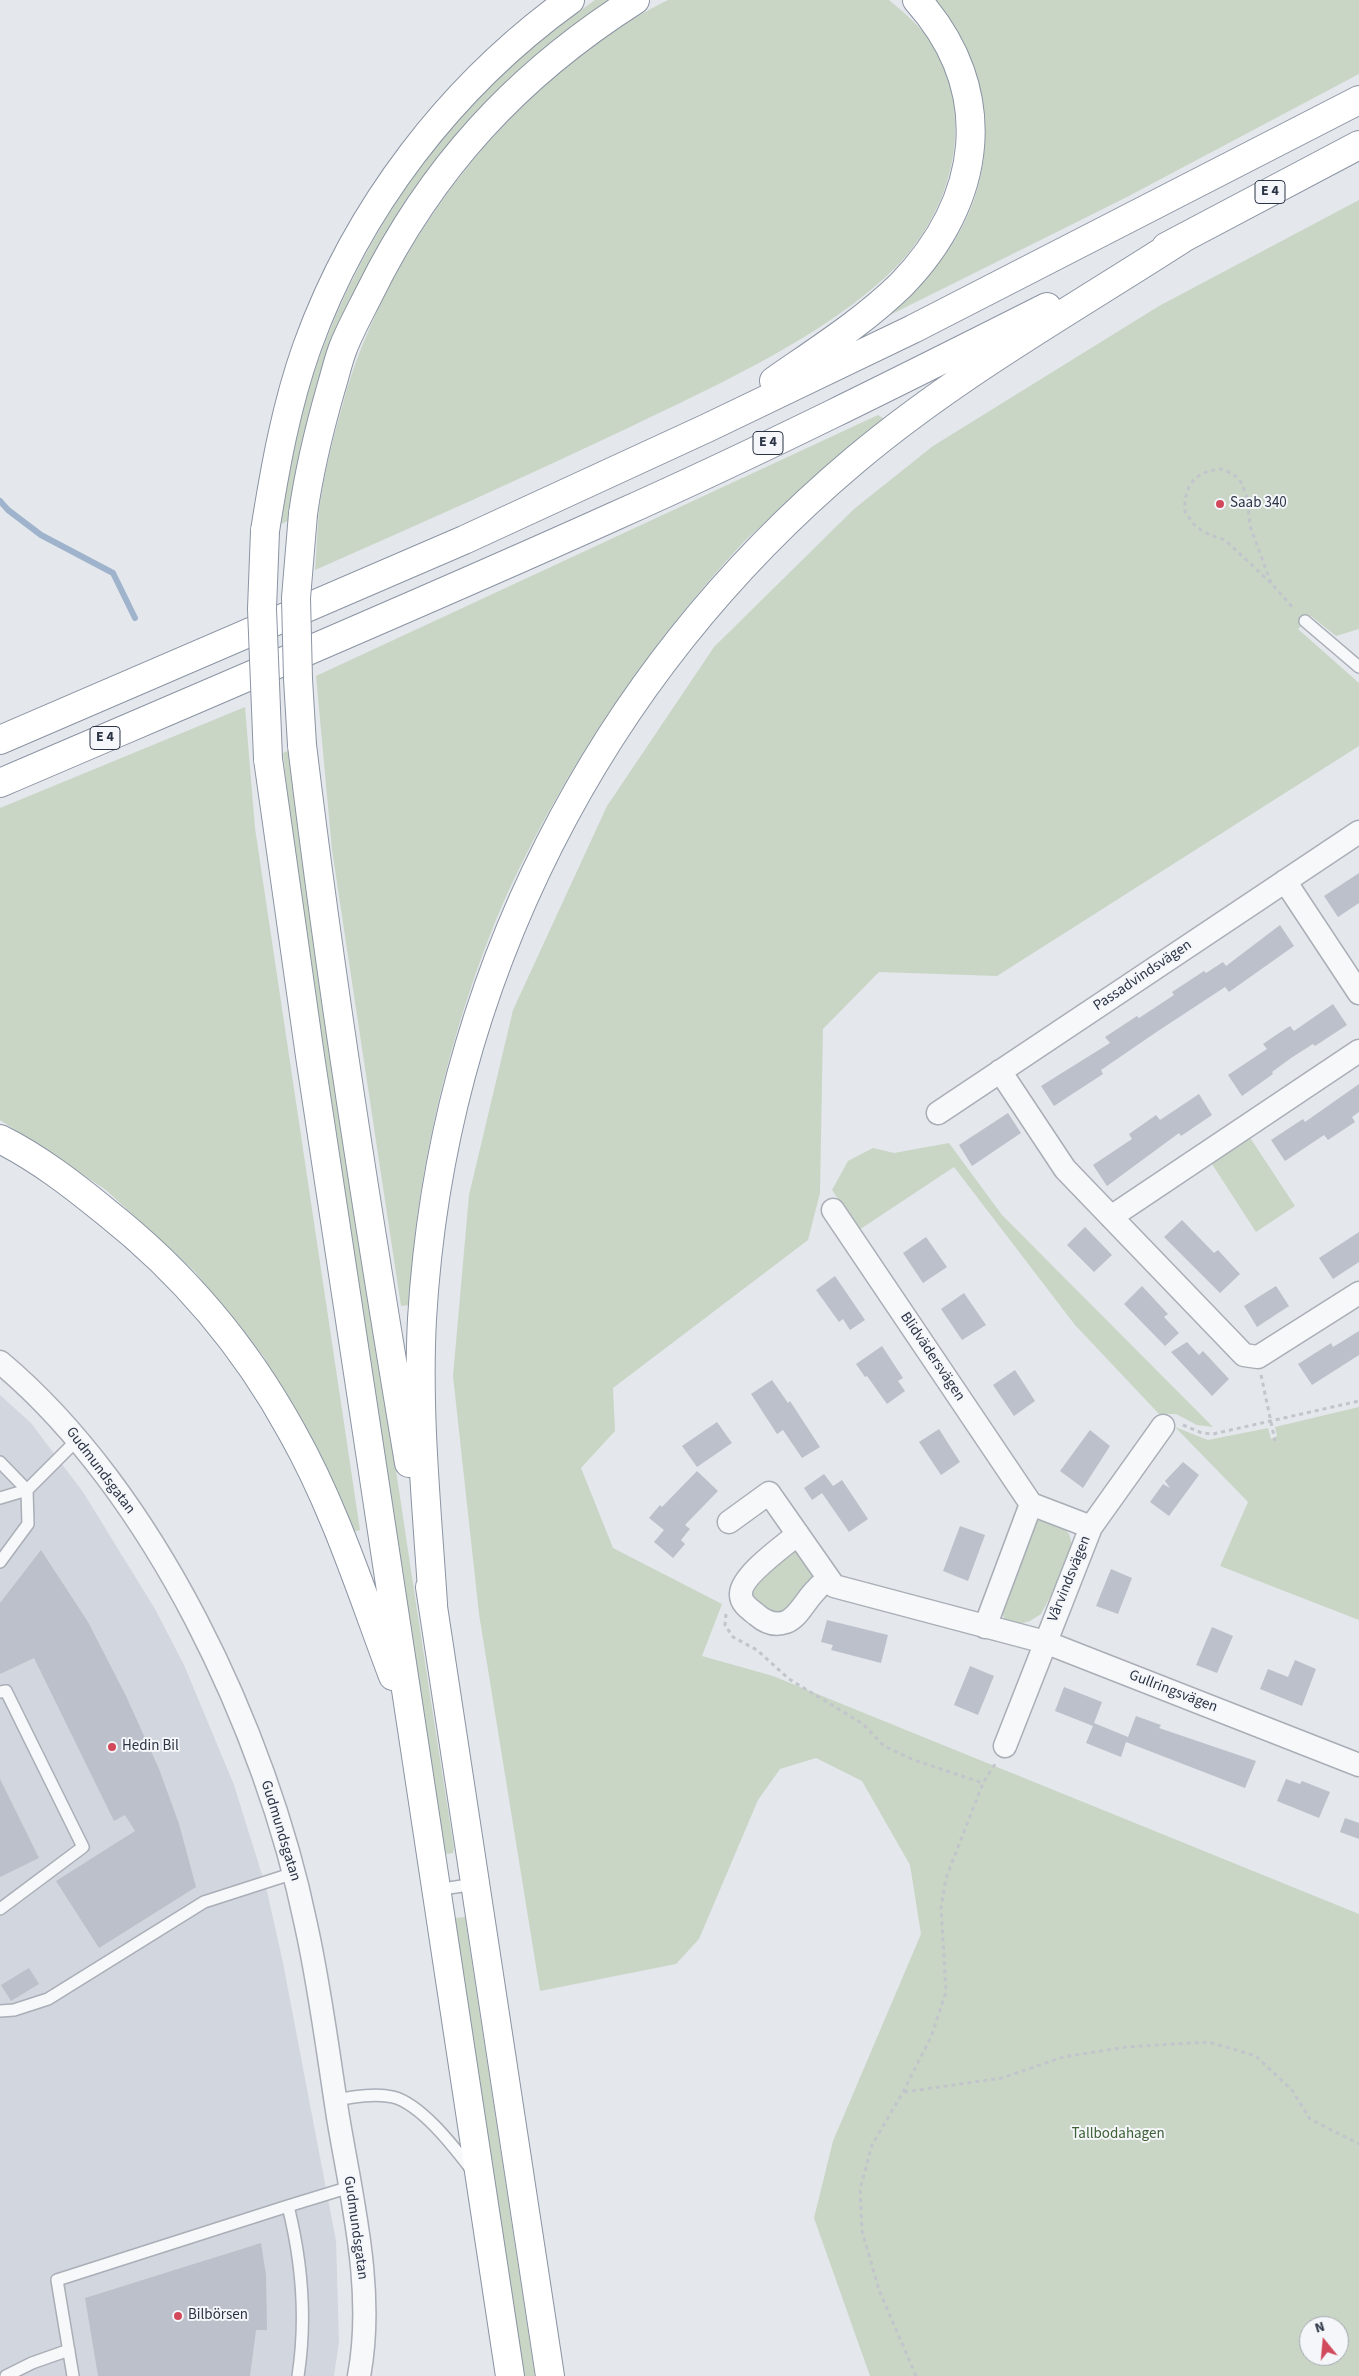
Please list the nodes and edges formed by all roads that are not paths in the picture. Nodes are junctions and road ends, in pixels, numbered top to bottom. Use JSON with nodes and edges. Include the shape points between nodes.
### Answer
{"nodes":[{"id":1,"x":570,"y":0,"type":"edge"},
{"id":2,"x":635,"y":0,"type":"edge"},
{"id":3,"x":917,"y":0,"type":"edge"},
{"id":4,"x":1359,"y":100,"type":"edge"},
{"id":5,"x":1359,"y":145,"type":"edge"},
{"id":6,"x":1182,"y":240,"type":"junction"},
{"id":7,"x":706,"y":428,"type":"junction"},
{"id":8,"x":1305,"y":621,"type":"road end"},
{"id":9,"x":1359,"y":667,"type":"edge"},
{"id":10,"x":0,"y":740,"type":"edge"},
{"id":11,"x":0,"y":782,"type":"edge"},
{"id":12,"x":1359,"y":832,"type":"edge"},
{"id":13,"x":1285,"y":881,"type":"junction"},
{"id":14,"x":1359,"y":993,"type":"edge"},
{"id":15,"x":1359,"y":1051,"type":"edge"},
{"id":16,"x":1000,"y":1071,"type":"junction"},
{"id":17,"x":938,"y":1112,"type":"dead end"},
{"id":18,"x":0,"y":1139,"type":"edge"},
{"id":19,"x":833,"y":1210,"type":"dead end"},
{"id":20,"x":1110,"y":1217,"type":"junction"},
{"id":21,"x":1359,"y":1293,"type":"edge"},
{"id":22,"x":0,"y":1362,"type":"edge"},
{"id":23,"x":1163,"y":1426,"type":"road end"},
{"id":24,"x":78,"y":1440,"type":"junction"},
{"id":25,"x":0,"y":1462,"type":"edge"},
{"id":26,"x":27,"y":1490,"type":"junction"},
{"id":27,"x":0,"y":1498,"type":"edge"},
{"id":28,"x":1031,"y":1504,"type":"junction"},
{"id":29,"x":729,"y":1522,"type":"dead end"},
{"id":30,"x":1091,"y":1527,"type":"junction"},
{"id":31,"x":798,"y":1534,"type":"junction"},
{"id":32,"x":0,"y":1562,"type":"edge"},
{"id":33,"x":829,"y":1579,"type":"junction"},
{"id":34,"x":433,"y":1604,"type":"junction"},
{"id":35,"x":986,"y":1626,"type":"junction"},
{"id":36,"x":1045,"y":1642,"type":"junction"},
{"id":37,"x":0,"y":1692,"type":"edge"},
{"id":38,"x":412,"y":1727,"type":"junction"},
{"id":39,"x":1005,"y":1746,"type":"road end"},
{"id":40,"x":1359,"y":1765,"type":"edge"},
{"id":41,"x":294,"y":1873,"type":"junction"},
{"id":42,"x":475,"y":1884,"type":"junction"},
{"id":43,"x":436,"y":1890,"type":"junction"},
{"id":44,"x":0,"y":1909,"type":"edge"},
{"id":45,"x":0,"y":2011,"type":"edge"},
{"id":46,"x":335,"y":2100,"type":"junction"},
{"id":47,"x":480,"y":2181,"type":"junction"},
{"id":48,"x":350,"y":2187,"type":"junction"},
{"id":49,"x":288,"y":2206,"type":"junction"},
{"id":50,"x":69,"y":2350,"type":"junction"},
{"id":51,"x":5,"y":2375,"type":"edge"},
{"id":52,"x":73,"y":2376,"type":"edge"},
{"id":53,"x":298,"y":2376,"type":"edge"},
{"id":54,"x":359,"y":2376,"type":"edge"},
{"id":55,"x":510,"y":2376,"type":"edge"},
{"id":56,"x":550,"y":2376,"type":"edge"}],
"edges":[{"from":1,"to":38,"type":"highway","bridge":true,"via":[[505,53],[433,127],[360,232],[328,293],[307,348],[275,465],[265,530],[262,609],[268,759]]},
{"from":2,"to":34,"type":"highway","bridge":true,"via":[[597,24],[518,88],[480,127],[417,209],[390,252],[343,349],[310,468],[303,514],[296,598],[302,745],[321,897],[379,1286]]},
{"from":3,"to":7,"type":"highway","via":[[933,19],[958,62],[970,109],[972,130],[966,176],[948,222],[920,263],[876,307]]},
{"from":4,"to":7,"type":"highway","via":[[913,329]]},
{"from":5,"to":6,"type":"highway","number":"E 4"},
{"from":6,"to":11,"type":"highway","number":"E 4","via":[[618,515]]},
{"from":6,"to":34,"type":"highway","via":[[927,404],[855,460],[795,514],[692,622],[648,681],[580,786],[522,901],[490,978],[467,1052],[436,1190],[422,1324],[422,1428]]},
{"from":7,"to":10,"type":"highway","via":[[464,540]]},
{"from":8,"to":9,"type":"lane"},
{"from":12,"to":13,"type":"street","name":"Passadvindsvägen"},
{"from":13,"to":14,"type":"street"},
{"from":13,"to":16,"type":"street","name":"Passadvindsvägen"},
{"from":15,"to":20,"type":"street"},
{"from":16,"to":17,"type":"street","name":"Passadvindsvägen"},
{"from":16,"to":20,"type":"street","via":[[1065,1168]]},
{"from":18,"to":38,"type":"highway","via":[[76,1188],[140,1239],[192,1290],[247,1358],[293,1432],[332,1514]]},
{"from":19,"to":28,"type":"street","name":"Blidvädersvägen"},
{"from":20,"to":21,"type":"street","via":[[1244,1355],[1258,1357]]},
{"from":22,"to":24,"type":"street","name":"Gudmundsgatan"},
{"from":23,"to":30,"type":"street","name":"Vårvindsvägen"},
{"from":24,"to":26,"type":"lane"},
{"from":24,"to":41,"type":"street","name":"Gudmundsgatan","via":[[141,1527],[214,1658],[266,1780]]},
{"from":25,"to":26,"type":"lane"},
{"from":26,"to":27,"type":"lane"},
{"from":26,"to":32,"type":"lane","via":[[28,1524]]},
{"from":28,"to":30,"type":"street"},
{"from":28,"to":35,"type":"street"},
{"from":29,"to":31,"type":"street","name":"Gullringsvägen","via":[[769,1493]]},
{"from":30,"to":36,"type":"street","name":"Vårvindsvägen"},
{"from":31,"to":33,"type":"street","name":"Gullringsvägen"},
{"from":31,"to":33,"type":"street","via":[[764,1561],[742,1587],[743,1603],[764,1621],[778,1624],[792,1619],[816,1589]]},
{"from":33,"to":35,"type":"street","name":"Gullringsvägen","via":[[834,1586]]},
{"from":34,"to":42,"type":"highway"},
{"from":35,"to":36,"type":"street","name":"Gullringsvägen"},
{"from":36,"to":39,"type":"street","name":"Vårvindsvägen"},
{"from":36,"to":40,"type":"street","name":"Gullringsvägen"},
{"from":37,"to":44,"type":"lane","via":[[6,1691],[83,1847]]},
{"from":38,"to":43,"type":"highway"},
{"from":41,"to":45,"type":"lane","via":[[204,1902],[48,2000]]},
{"from":41,"to":46,"type":"street","name":"Gudmundsgatan","via":[[313,1961]]},
{"from":42,"to":43,"type":"lane"},
{"from":42,"to":56,"type":"highway"},
{"from":43,"to":47,"type":"highway"},
{"from":46,"to":47,"type":"lane","via":[[358,2096],[394,2097],[442,2131]]},
{"from":46,"to":48,"type":"street","name":"Gudmundsgatan"},
{"from":47,"to":55,"type":"highway"},
{"from":48,"to":49,"type":"lane"},
{"from":48,"to":54,"type":"street","name":"Gudmundsgatan","via":[[364,2302]]},
{"from":49,"to":50,"type":"lane","via":[[57,2280]]},
{"from":49,"to":53,"type":"lane","via":[[302,2282],[304,2322]]},
{"from":50,"to":51,"type":"lane"},
{"from":50,"to":52,"type":"lane"}]}
